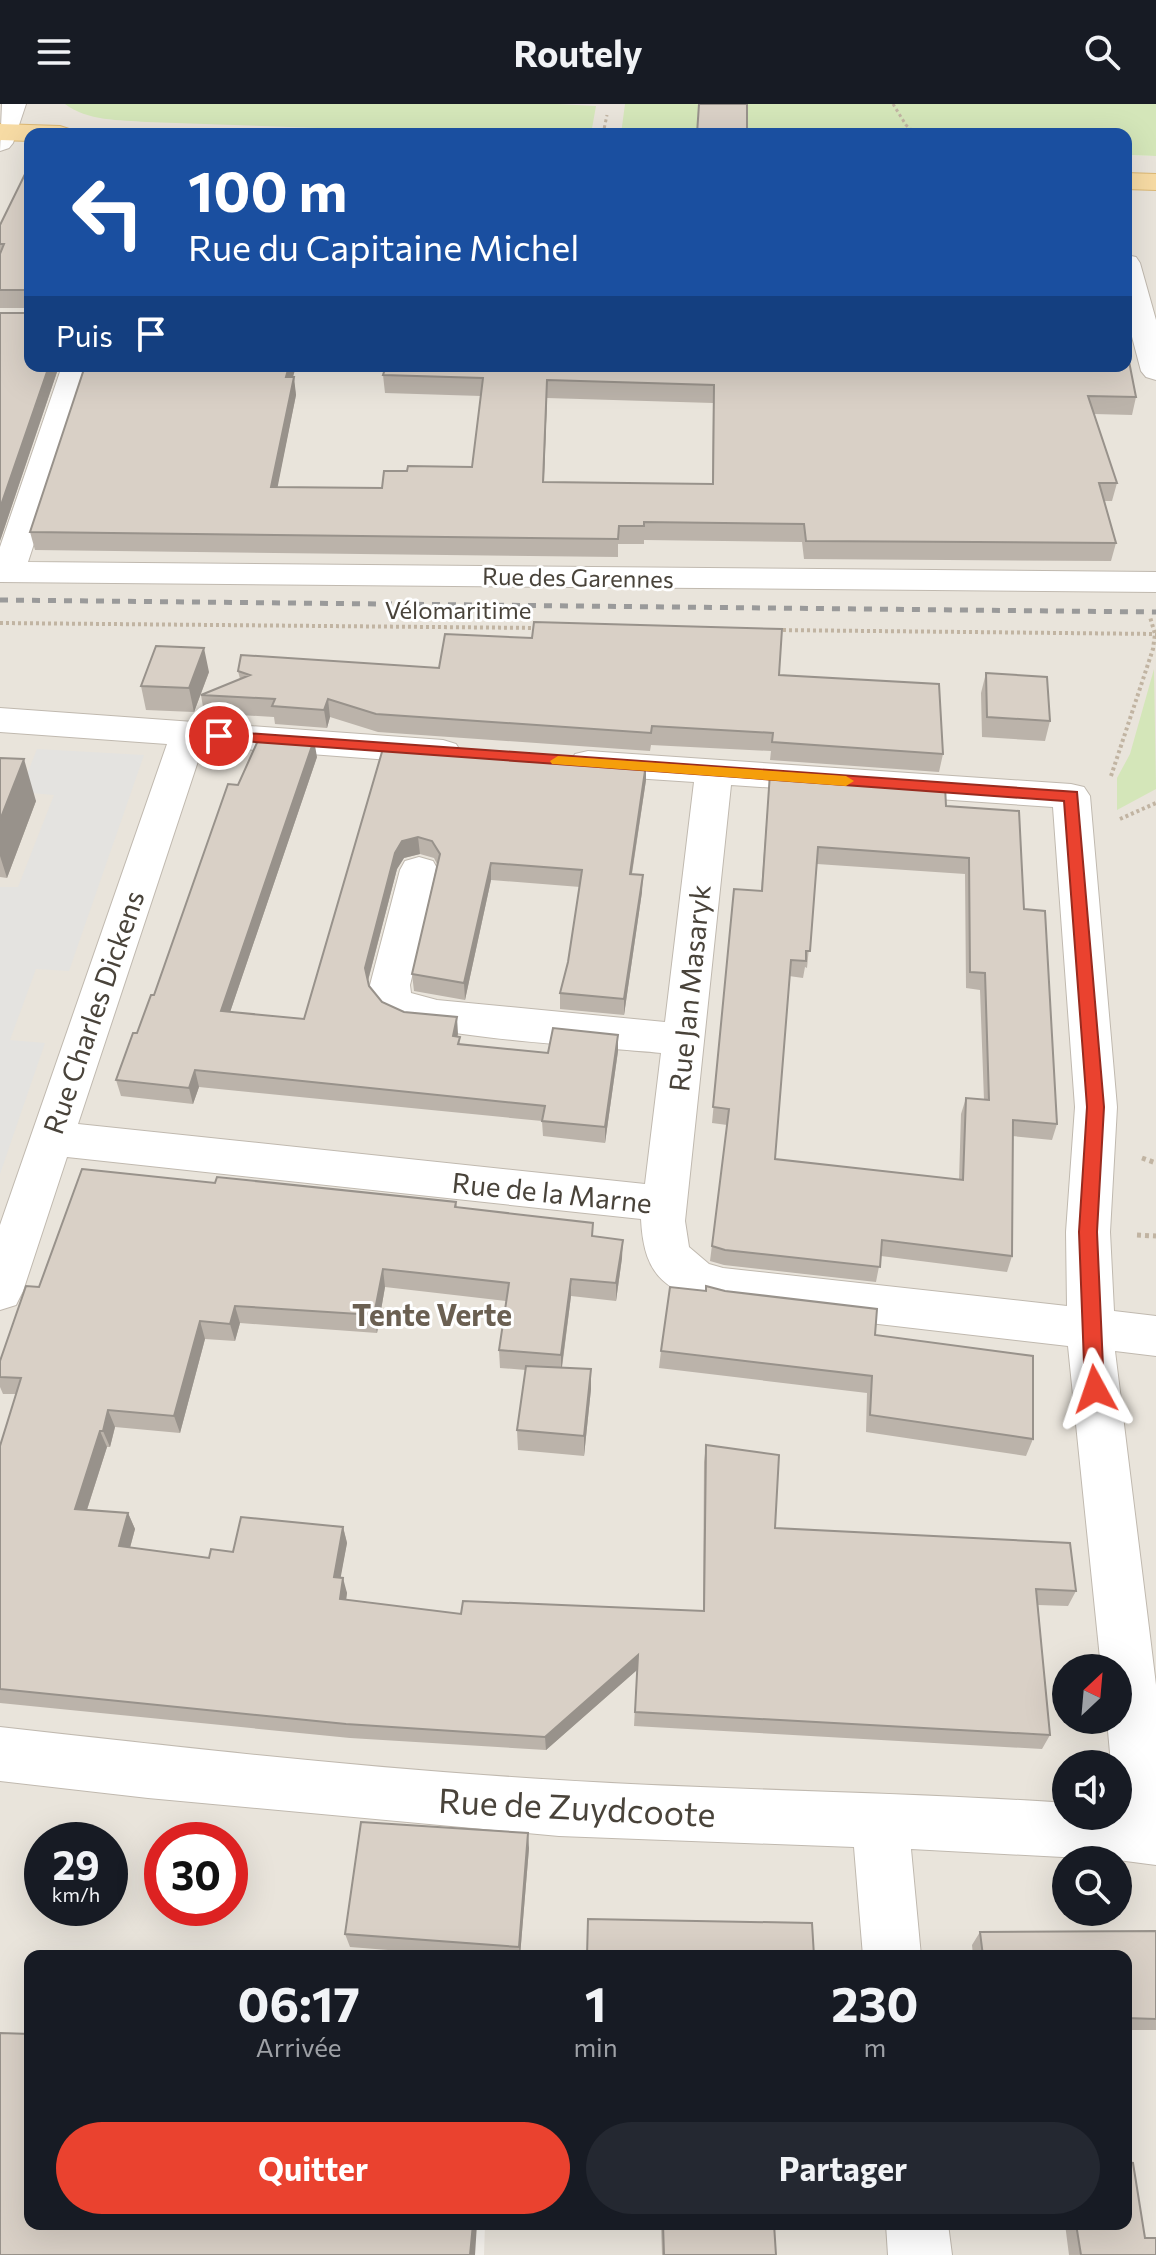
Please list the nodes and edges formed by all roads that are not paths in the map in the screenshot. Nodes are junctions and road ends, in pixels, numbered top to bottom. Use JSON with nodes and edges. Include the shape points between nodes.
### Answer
{"nodes":[{"id":1,"x":14,"y":104,"type":"edge"},
{"id":2,"x":24,"y":136,"type":"edge"},
{"id":3,"x":1,"y":137,"type":"edge"},
{"id":4,"x":24,"y":143,"type":"edge"},
{"id":5,"x":1132,"y":170,"type":"edge"},
{"id":6,"x":1156,"y":171,"type":"edge"},
{"id":7,"x":1132,"y":181,"type":"edge"},
{"id":8,"x":1156,"y":182,"type":"edge"},
{"id":9,"x":1132,"y":289,"type":"edge"},
{"id":10,"x":1148,"y":359,"type":"edge"},
{"id":11,"x":75,"y":372,"type":"edge"},
{"id":12,"x":4,"y":572,"type":"edge"},
{"id":13,"x":1147,"y":582,"type":"edge"},
{"id":14,"x":0,"y":720,"type":"edge"},
{"id":15,"x":189,"y":733,"type":"junction"},
{"id":16,"x":475,"y":755,"type":"edge"},
{"id":17,"x":555,"y":761,"type":"edge"},
{"id":18,"x":714,"y":773,"type":"junction"},
{"id":19,"x":419,"y":870,"type":"dead end"},
{"id":20,"x":684,"y":1040,"type":"junction"},
{"id":21,"x":50,"y":1138,"type":"junction"},
{"id":22,"x":665,"y":1204,"type":"junction"},
{"id":23,"x":0,"y":1291,"type":"edge"},
{"id":24,"x":1090,"y":1328,"type":"junction"},
{"id":25,"x":1156,"y":1336,"type":"edge"},
{"id":26,"x":0,"y":1754,"type":"edge"},
{"id":27,"x":880,"y":1820,"type":"junction"},
{"id":28,"x":1151,"y":1837,"type":"edge"},
{"id":29,"x":891,"y":1950,"type":"edge"},
{"id":30,"x":918,"y":2230,"type":"edge"},
{"id":31,"x":920,"y":2255,"type":"edge"}],
"edges":[{"from":1,"to":3,"type":"street"},
{"from":2,"to":3,"type":"main road"},
{"from":3,"to":4,"type":"main road"},
{"from":5,"to":6,"type":"main road"},
{"from":7,"to":8,"type":"main road"},
{"from":9,"to":10,"type":"street"},
{"from":11,"to":12,"type":"street"},
{"from":12,"to":13,"type":"street","name":"Rue des Garennes"},
{"from":14,"to":15,"type":"street"},
{"from":15,"to":16,"type":"street"},
{"from":15,"to":21,"type":"street","name":"Rue Charles Dickens"},
{"from":17,"to":18,"type":"street"},
{"from":18,"to":20,"type":"street","name":"Rue Jan Masaryk"},
{"from":18,"to":24,"type":"street","via":[[1091,791],[1096,1107],[1088,1232]]},
{"from":19,"to":20,"type":"street","via":[[390,985],[392,1001],[407,1010],[437,1015]]},
{"from":20,"to":22,"type":"street","name":"Rue Jan Masaryk"},
{"from":21,"to":22,"type":"street","name":"Rue de la Marne"},
{"from":21,"to":23,"type":"street","name":"Rue Charles Dickens"},
{"from":22,"to":24,"type":"street","name":"Rue de la Marne","via":[[662,1234],[667,1255],[706,1283]]},
{"from":24,"to":25,"type":"street"},
{"from":24,"to":28,"type":"street"},
{"from":26,"to":27,"type":"street","name":"Rue de Zuydcoote","via":[[547,1807]]},
{"from":27,"to":28,"type":"street","name":"Rue de Zuydcoote"},
{"from":27,"to":29,"type":"street"},
{"from":30,"to":31,"type":"street"}]}
